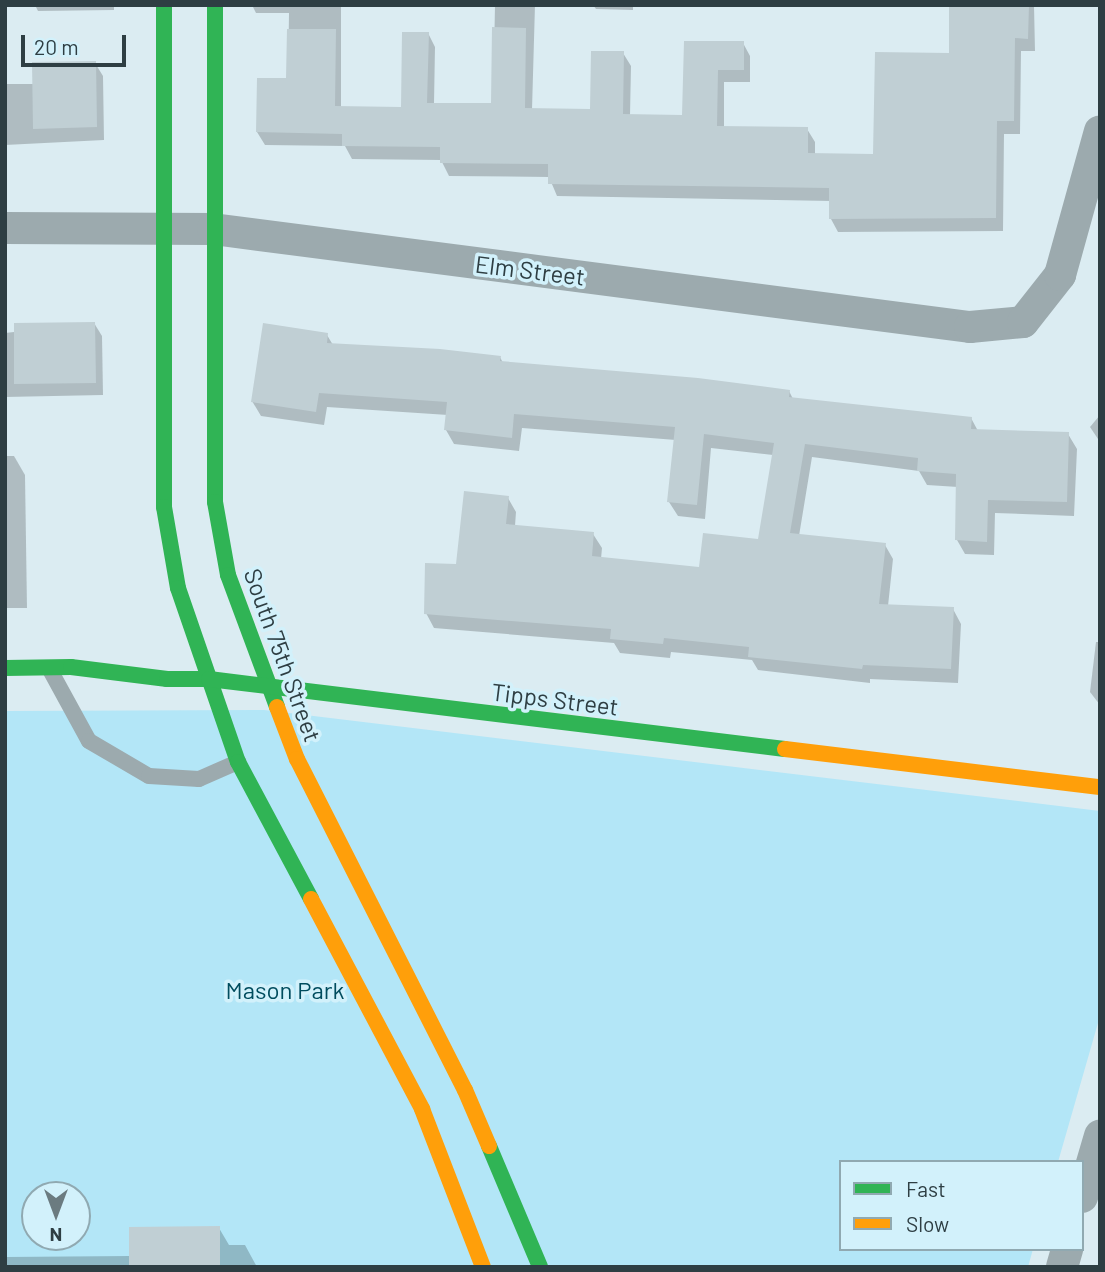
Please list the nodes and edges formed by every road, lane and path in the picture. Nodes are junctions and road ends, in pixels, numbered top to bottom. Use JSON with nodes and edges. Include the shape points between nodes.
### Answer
{"nodes":[{"id":1,"x":164,"y":5,"type":"edge"},
{"id":2,"x":215,"y":5,"type":"edge"},
{"id":3,"x":1100,"y":131,"type":"edge"},
{"id":4,"x":5,"y":228,"type":"edge"},
{"id":5,"x":162,"y":229,"type":"junction"},
{"id":6,"x":213,"y":229,"type":"junction"},
{"id":7,"x":49,"y":667,"type":"junction"},
{"id":8,"x":5,"y":668,"type":"edge"},
{"id":9,"x":209,"y":679,"type":"junction"},
{"id":10,"x":272,"y":688,"type":"junction"},
{"id":11,"x":238,"y":762,"type":"junction"},
{"id":12,"x":1100,"y":787,"type":"edge"},
{"id":13,"x":1100,"y":1136,"type":"edge"},
{"id":14,"x":1084,"y":1190,"type":"edge"},
{"id":15,"x":483,"y":1267,"type":"edge"},
{"id":16,"x":540,"y":1267,"type":"edge"}],
"edges":[{"from":1,"to":5,"type":"main road"},
{"from":2,"to":6,"type":"main road","name":"South 75th Street"},
{"from":3,"to":6,"type":"street","name":"Elm Street","via":[[1060,275],[1023,322],[971,327]]},
{"from":4,"to":5,"type":"street","name":"Elm Street"},
{"from":5,"to":6,"type":"street","name":"Elm Street"},
{"from":5,"to":9,"type":"main road","via":[[164,507],[178,588]]},
{"from":6,"to":10,"type":"main road","name":"South 75th Street","via":[[215,502],[228,575]]},
{"from":7,"to":8,"type":"main road","name":"Tipps Street"},
{"from":7,"to":9,"type":"main road","name":"Tipps Street"},
{"from":7,"to":11,"type":"lane","via":[[89,741],[149,776],[199,779]]},
{"from":9,"to":10,"type":"main road","name":"Tipps Street"},
{"from":9,"to":11,"type":"main road"},
{"from":10,"to":12,"type":"main road","name":"Tipps Street"},
{"from":10,"to":16,"type":"main road","name":"South 75th Street","via":[[302,770],[465,1090]]},
{"from":11,"to":15,"type":"main road","via":[[422,1109]]},
{"from":13,"to":14,"type":"street"}]}
